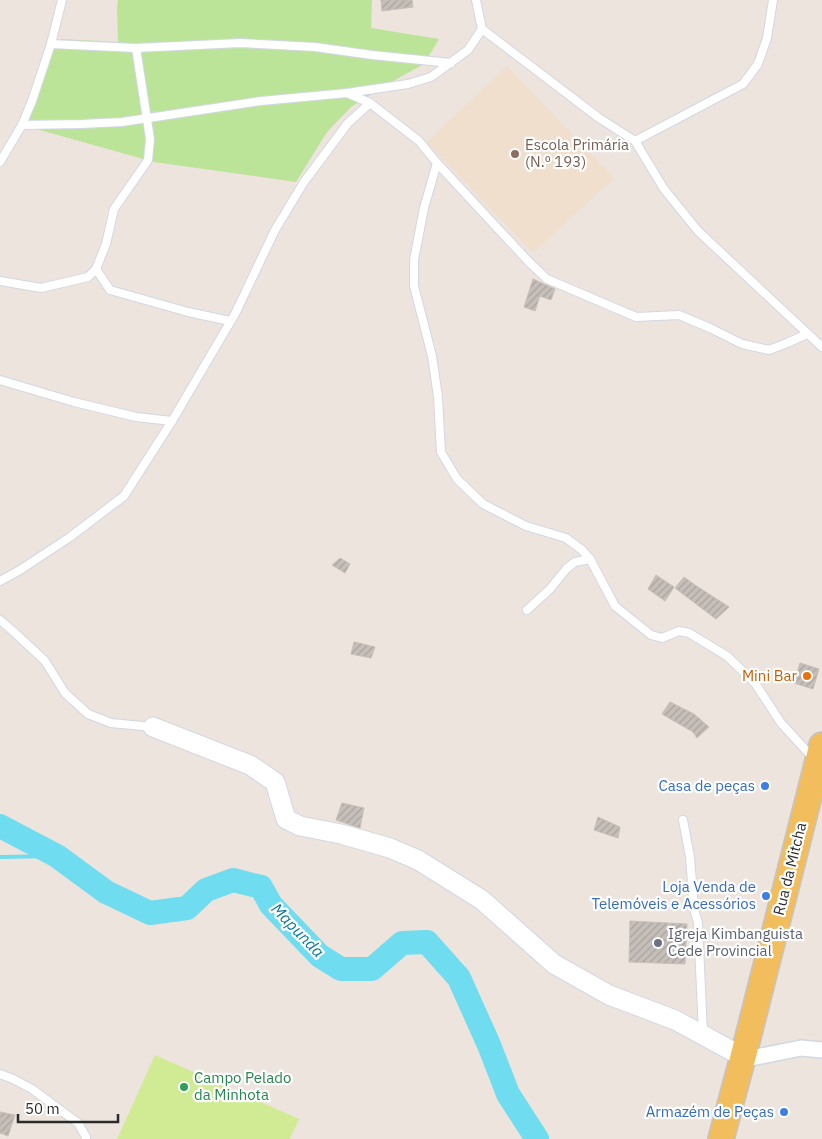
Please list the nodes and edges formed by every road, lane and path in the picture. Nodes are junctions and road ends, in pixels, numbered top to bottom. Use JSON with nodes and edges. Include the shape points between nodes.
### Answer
{"nodes":[{"id":1,"x":62,"y":0,"type":"edge"},
{"id":2,"x":476,"y":0,"type":"edge"},
{"id":3,"x":774,"y":0,"type":"edge"},
{"id":4,"x":482,"y":29,"type":"junction"},
{"id":5,"x":51,"y":44,"type":"junction"},
{"id":6,"x":136,"y":48,"type":"junction"},
{"id":7,"x":451,"y":63,"type":"junction"},
{"id":8,"x":347,"y":93,"type":"junction"},
{"id":9,"x":370,"y":103,"type":"junction"},
{"id":10,"x":147,"y":118,"type":"junction"},
{"id":11,"x":22,"y":125,"type":"junction"},
{"id":12,"x":635,"y":141,"type":"junction"},
{"id":13,"x":0,"y":162,"type":"edge"},
{"id":14,"x":437,"y":163,"type":"junction"},
{"id":15,"x":96,"y":269,"type":"junction"},
{"id":16,"x":0,"y":281,"type":"edge"},
{"id":17,"x":230,"y":321,"type":"junction"},
{"id":18,"x":807,"y":334,"type":"junction"},
{"id":19,"x":822,"y":347,"type":"edge"},
{"id":20,"x":0,"y":380,"type":"edge"},
{"id":21,"x":172,"y":421,"type":"junction"},
{"id":22,"x":590,"y":559,"type":"junction"},
{"id":23,"x":0,"y":581,"type":"edge"},
{"id":24,"x":527,"y":610,"type":"dead end"},
{"id":25,"x":0,"y":620,"type":"edge"},
{"id":26,"x":153,"y":727,"type":"joint"},
{"id":27,"x":820,"y":754,"type":"edge"},
{"id":28,"x":683,"y":820,"type":"dead end"},
{"id":29,"x":703,"y":1035,"type":"junction"},
{"id":30,"x":822,"y":1050,"type":"edge"},
{"id":31,"x":743,"y":1056,"type":"junction"},
{"id":32,"x":0,"y":1074,"type":"edge"},
{"id":33,"x":86,"y":1139,"type":"edge"},
{"id":34,"x":720,"y":1139,"type":"edge"}],
"edges":[{"from":1,"to":5,"type":"lane"},
{"from":2,"to":4,"type":"lane"},
{"from":3,"to":12,"type":"lane","via":[[768,38],[758,64],[743,84]]},
{"from":4,"to":7,"type":"lane","via":[[468,50]]},
{"from":4,"to":12,"type":"lane","via":[[598,118]]},
{"from":5,"to":6,"type":"lane"},
{"from":5,"to":11,"type":"lane"},
{"from":6,"to":7,"type":"lane","via":[[240,43],[315,47]]},
{"from":6,"to":10,"type":"lane"},
{"from":7,"to":8,"type":"lane","via":[[431,77],[408,84]]},
{"from":8,"to":9,"type":"lane"},
{"from":8,"to":10,"type":"lane","via":[[261,101]]},
{"from":9,"to":14,"type":"lane","via":[[419,141]]},
{"from":9,"to":17,"type":"lane","via":[[348,123],[304,182],[275,230]]},
{"from":10,"to":11,"type":"lane","via":[[89,124]]},
{"from":10,"to":15,"type":"lane","via":[[148,160],[114,209]]},
{"from":11,"to":13,"type":"lane"},
{"from":12,"to":18,"type":"lane","via":[[664,189],[698,231]]},
{"from":14,"to":18,"type":"lane","via":[[547,279],[636,317],[679,315],[742,344],[769,350]]},
{"from":14,"to":22,"type":"lane","via":[[414,260],[414,286],[432,356],[441,452],[458,479],[483,504],[526,526],[566,538]]},
{"from":15,"to":16,"type":"lane","via":[[88,277],[41,288]]},
{"from":15,"to":17,"type":"lane","via":[[110,290]]},
{"from":17,"to":21,"type":"lane"},
{"from":18,"to":19,"type":"lane"},
{"from":20,"to":21,"type":"lane","via":[[136,417]]},
{"from":21,"to":23,"type":"lane","via":[[124,496],[70,537]]},
{"from":22,"to":24,"type":"lane","via":[[566,568],[550,589]]},
{"from":22,"to":27,"type":"lane","via":[[615,606],[651,635],[662,638],[679,631],[689,633],[728,656],[755,683],[781,723]]},
{"from":25,"to":26,"type":"lane","via":[[45,662],[65,693],[88,714],[111,723]]},
{"from":26,"to":29,"type":"street","via":[[250,765],[275,782],[286,819],[300,826],[390,848],[418,860],[482,900],[554,964],[609,995]]},
{"from":27,"to":31,"type":"main road","name":"Rua da Mitcha"},
{"from":28,"to":29,"type":"lane","via":[[698,923]]},
{"from":29,"to":31,"type":"street"},
{"from":30,"to":31,"type":"street","via":[[801,1048],[751,1058]]},
{"from":31,"to":34,"type":"main road","name":"Rua da Mitcha"},
{"from":32,"to":33,"type":"lane","via":[[32,1089],[78,1123]]}]}
